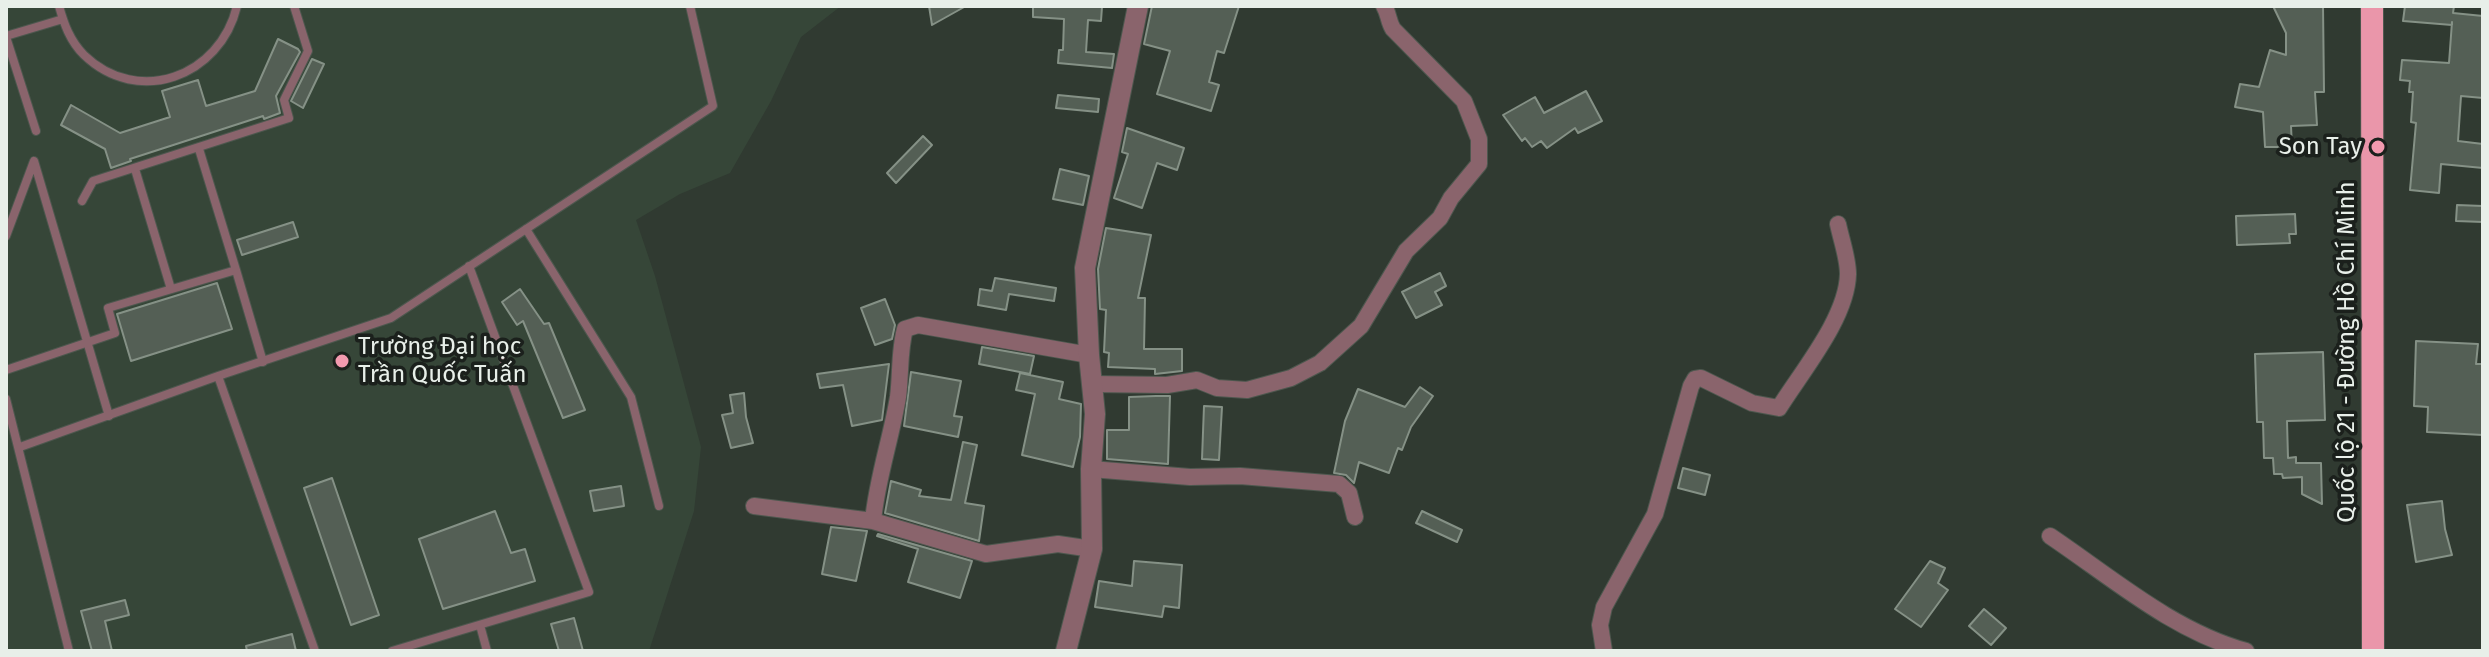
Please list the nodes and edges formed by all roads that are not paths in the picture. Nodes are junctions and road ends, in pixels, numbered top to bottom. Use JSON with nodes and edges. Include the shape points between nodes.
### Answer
{"nodes":[{"id":1,"x":59,"y":6,"type":"edge"},
{"id":2,"x":237,"y":6,"type":"edge"},
{"id":3,"x":294,"y":6,"type":"edge"},
{"id":4,"x":690,"y":6,"type":"edge"},
{"id":5,"x":1138,"y":6,"type":"edge"},
{"id":6,"x":1384,"y":6,"type":"edge"},
{"id":7,"x":2372,"y":6,"type":"edge"},
{"id":8,"x":63,"y":19,"type":"junction"},
{"id":9,"x":6,"y":37,"type":"edge"},
{"id":10,"x":36,"y":131,"type":"dead end"},
{"id":11,"x":199,"y":149,"type":"junction"},
{"id":12,"x":135,"y":169,"type":"junction"},
{"id":13,"x":82,"y":201,"type":"dead end"},
{"id":14,"x":1838,"y":224,"type":"dead end"},
{"id":15,"x":526,"y":229,"type":"junction"},
{"id":16,"x":6,"y":236,"type":"edge"},
{"id":17,"x":469,"y":266,"type":"junction"},
{"id":18,"x":236,"y":270,"type":"junction"},
{"id":19,"x":171,"y":289,"type":"junction"},
{"id":20,"x":87,"y":341,"type":"junction"},
{"id":21,"x":1089,"y":355,"type":"junction"},
{"id":22,"x":263,"y":362,"type":"junction"},
{"id":23,"x":6,"y":370,"type":"edge"},
{"id":24,"x":218,"y":376,"type":"junction"},
{"id":25,"x":1092,"y":384,"type":"junction"},
{"id":26,"x":6,"y":399,"type":"edge"},
{"id":27,"x":109,"y":416,"type":"junction"},
{"id":28,"x":16,"y":434,"type":"junction"},
{"id":29,"x":6,"y":437,"type":"edge"},
{"id":30,"x":20,"y":447,"type":"junction"},
{"id":31,"x":1091,"y":469,"type":"junction"},
{"id":32,"x":659,"y":506,"type":"dead end"},
{"id":33,"x":754,"y":506,"type":"dead end"},
{"id":34,"x":1355,"y":517,"type":"dead end"},
{"id":35,"x":873,"y":521,"type":"junction"},
{"id":36,"x":2050,"y":536,"type":"dead end"},
{"id":37,"x":1092,"y":549,"type":"junction"},
{"id":38,"x":480,"y":625,"type":"junction"},
{"id":39,"x":69,"y":651,"type":"edge"},
{"id":40,"x":315,"y":651,"type":"edge"},
{"id":41,"x":392,"y":651,"type":"edge"},
{"id":42,"x":487,"y":651,"type":"edge"},
{"id":43,"x":1066,"y":651,"type":"edge"},
{"id":44,"x":1604,"y":651,"type":"edge"},
{"id":45,"x":2246,"y":651,"type":"edge"},
{"id":46,"x":2373,"y":651,"type":"edge"}],
"edges":[{"from":1,"to":8,"type":"lane"},
{"from":2,"to":8,"type":"lane","via":[[217,51],[193,70],[166,80],[136,80],[107,72],[83,54]]},
{"from":3,"to":11,"type":"lane","via":[[308,51],[284,100],[289,118]]},
{"from":4,"to":15,"type":"lane","via":[[713,106]]},
{"from":5,"to":21,"type":"street","via":[[1085,268]]},
{"from":6,"to":25,"type":"street","via":[[1393,29],[1464,101],[1479,139],[1479,164],[1440,218],[1406,251],[1361,326],[1320,363],[1291,378],[1247,390],[1197,380]]},
{"from":7,"to":46,"type":"highway","name":"Quốc lộ 21 - Đường Hồ Chí Minh"},
{"from":8,"to":9,"type":"lane"},
{"from":9,"to":10,"type":"lane"},
{"from":11,"to":12,"type":"lane"},
{"from":11,"to":18,"type":"lane"},
{"from":12,"to":13,"type":"lane","via":[[93,181]]},
{"from":12,"to":19,"type":"lane"},
{"from":14,"to":44,"type":"street","via":[[1848,272],[1845,297],[1779,408],[1752,403],[1701,378],[1691,386],[1655,514],[1604,607]]},
{"from":15,"to":17,"type":"lane"},
{"from":15,"to":32,"type":"lane","via":[[631,397]]},
{"from":16,"to":20,"type":"lane","via":[[34,161]]},
{"from":17,"to":22,"type":"lane","via":[[391,318]]},
{"from":17,"to":38,"type":"lane","via":[[589,592]]},
{"from":18,"to":19,"type":"lane"},
{"from":18,"to":22,"type":"lane"},
{"from":19,"to":20,"type":"lane","via":[[108,308],[115,333]]},
{"from":20,"to":23,"type":"lane"},
{"from":20,"to":27,"type":"lane"},
{"from":21,"to":25,"type":"street"},
{"from":21,"to":35,"type":"street","via":[[918,325],[905,329],[898,398]]},
{"from":22,"to":24,"type":"lane"},
{"from":24,"to":27,"type":"lane"},
{"from":24,"to":40,"type":"lane"},
{"from":25,"to":31,"type":"street"},
{"from":26,"to":28,"type":"lane"},
{"from":27,"to":30,"type":"lane"},
{"from":28,"to":29,"type":"lane"},
{"from":28,"to":30,"type":"lane"},
{"from":30,"to":39,"type":"lane"},
{"from":31,"to":34,"type":"street","via":[[1339,484],[1349,493]]},
{"from":31,"to":37,"type":"street"},
{"from":33,"to":35,"type":"street"},
{"from":35,"to":37,"type":"street","via":[[986,554],[1058,544]]},
{"from":36,"to":45,"type":"street","via":[[2154,607],[2201,634]]},
{"from":37,"to":43,"type":"street"},
{"from":38,"to":41,"type":"lane"},
{"from":38,"to":42,"type":"lane"}]}
